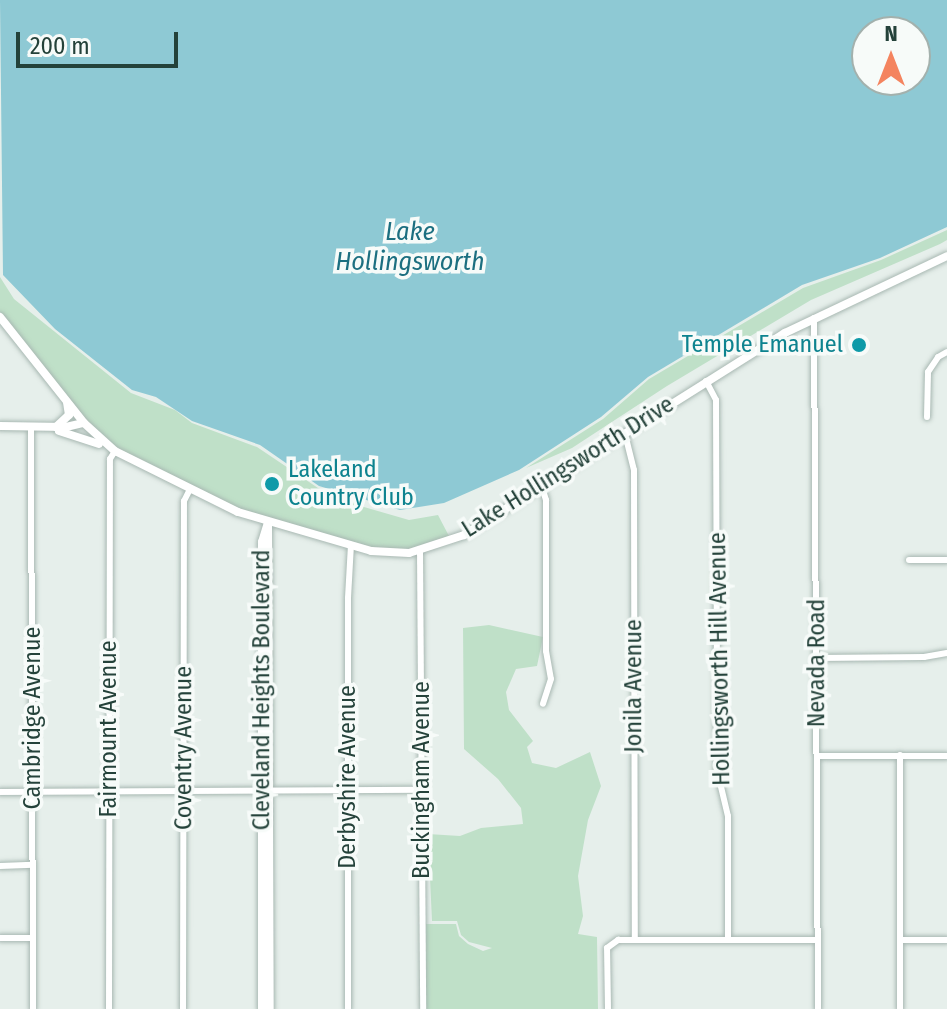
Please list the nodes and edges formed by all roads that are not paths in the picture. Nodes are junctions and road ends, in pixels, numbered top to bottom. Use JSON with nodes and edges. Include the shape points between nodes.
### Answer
{"nodes":[{"id":1,"x":947,"y":256,"type":"edge"},
{"id":2,"x":0,"y":317,"type":"edge"},
{"id":3,"x":814,"y":318,"type":"junction"},
{"id":4,"x":947,"y":352,"type":"edge"},
{"id":5,"x":706,"y":381,"type":"junction"},
{"id":6,"x":67,"y":402,"type":"junction"},
{"id":7,"x":927,"y":417,"type":"dead end"},
{"id":8,"x":84,"y":423,"type":"junction"},
{"id":9,"x":0,"y":426,"type":"edge"},
{"id":10,"x":31,"y":427,"type":"junction"},
{"id":11,"x":51,"y":427,"type":"junction"},
{"id":12,"x":625,"y":434,"type":"junction"},
{"id":13,"x":114,"y":450,"type":"junction"},
{"id":14,"x":542,"y":487,"type":"junction"},
{"id":15,"x":190,"y":489,"type":"junction"},
{"id":16,"x":268,"y":522,"type":"junction"},
{"id":17,"x":351,"y":545,"type":"junction"},
{"id":18,"x":420,"y":551,"type":"junction"},
{"id":19,"x":909,"y":560,"type":"dead end"},
{"id":20,"x":947,"y":560,"type":"edge"},
{"id":21,"x":947,"y":653,"type":"edge"},
{"id":22,"x":817,"y":658,"type":"junction"},
{"id":23,"x":543,"y":704,"type":"dead end"},
{"id":24,"x":900,"y":755,"type":"junction"},
{"id":25,"x":817,"y":756,"type":"junction"},
{"id":26,"x":947,"y":756,"type":"edge"},
{"id":27,"x":421,"y":790,"type":"junction"},
{"id":28,"x":0,"y":792,"type":"edge"},
{"id":29,"x":33,"y":792,"type":"junction"},
{"id":30,"x":109,"y":792,"type":"junction"},
{"id":31,"x":183,"y":792,"type":"junction"},
{"id":32,"x":266,"y":792,"type":"junction"},
{"id":33,"x":347,"y":792,"type":"junction"},
{"id":34,"x":33,"y":865,"type":"junction"},
{"id":35,"x":0,"y":866,"type":"edge"},
{"id":36,"x":266,"y":937,"type":"junction"},
{"id":37,"x":0,"y":938,"type":"edge"},
{"id":38,"x":33,"y":938,"type":"junction"},
{"id":39,"x":635,"y":940,"type":"junction"},
{"id":40,"x":728,"y":940,"type":"junction"},
{"id":41,"x":817,"y":940,"type":"junction"},
{"id":42,"x":900,"y":940,"type":"junction"},
{"id":43,"x":947,"y":940,"type":"edge"},
{"id":44,"x":33,"y":1009,"type":"edge"},
{"id":45,"x":109,"y":1009,"type":"edge"},
{"id":46,"x":183,"y":1009,"type":"edge"},
{"id":47,"x":262,"y":1009,"type":"edge"},
{"id":48,"x":270,"y":1009,"type":"edge"},
{"id":49,"x":348,"y":1009,"type":"edge"},
{"id":50,"x":423,"y":1009,"type":"edge"},
{"id":51,"x":608,"y":1009,"type":"edge"},
{"id":52,"x":818,"y":1009,"type":"edge"},
{"id":53,"x":900,"y":1009,"type":"edge"}],
"edges":[{"from":1,"to":3,"type":"street","name":"Lake Hollingsworth Drive"},
{"from":2,"to":6,"type":"street","name":"Lake Hollingsworth Drive"},
{"from":3,"to":5,"type":"street","name":"Lake Hollingsworth Drive"},
{"from":3,"to":22,"type":"street","name":"Nevada Road"},
{"from":4,"to":7,"type":"street","via":[[928,372]]},
{"from":5,"to":12,"type":"street","name":"Lake Hollingsworth Drive"},
{"from":5,"to":40,"type":"street","name":"Hollingsworth Hill Avenue","via":[[716,400],[717,770],[728,816]]},
{"from":6,"to":8,"type":"street","name":"Lake Hollingsworth Drive"},
{"from":6,"to":11,"type":"street","via":[[69,415]]},
{"from":8,"to":11,"type":"street"},
{"from":8,"to":13,"type":"street","name":"Lake Hollingsworth Drive"},
{"from":9,"to":10,"type":"street"},
{"from":10,"to":11,"type":"street"},
{"from":10,"to":29,"type":"street","name":"Cambridge Avenue"},
{"from":11,"to":13,"type":"street"},
{"from":12,"to":14,"type":"street","name":"Lake Hollingsworth Drive"},
{"from":12,"to":39,"type":"street","name":"Jonila Avenue","via":[[634,470]]},
{"from":13,"to":15,"type":"street","name":"Lake Hollingsworth Drive"},
{"from":13,"to":30,"type":"street","name":"Fairmount Avenue"},
{"from":14,"to":18,"type":"street","name":"Lake Hollingsworth Drive","via":[[464,535]]},
{"from":14,"to":23,"type":"street","via":[[551,679]]},
{"from":15,"to":16,"type":"street","name":"Lake Hollingsworth Drive"},
{"from":15,"to":31,"type":"street","name":"Coventry Avenue","via":[[184,501]]},
{"from":16,"to":17,"type":"street","name":"Lake Hollingsworth Drive"},
{"from":16,"to":32,"type":"street","name":"Cleveland Heights Boulevard","via":[[262,542]]},
{"from":17,"to":18,"type":"street","name":"Lake Hollingsworth Drive","via":[[387,553]]},
{"from":17,"to":33,"type":"street","name":"Derbyshire Avenue"},
{"from":18,"to":27,"type":"street","name":"Buckingham Avenue"},
{"from":19,"to":20,"type":"street"},
{"from":21,"to":22,"type":"street"},
{"from":22,"to":25,"type":"street","name":"Nevada Road"},
{"from":24,"to":25,"type":"street"},
{"from":24,"to":26,"type":"street"},
{"from":24,"to":42,"type":"street"},
{"from":25,"to":41,"type":"street","name":"Nevada Road"},
{"from":27,"to":33,"type":"street"},
{"from":27,"to":50,"type":"street","name":"Buckingham Avenue"},
{"from":28,"to":29,"type":"street"},
{"from":29,"to":30,"type":"street"},
{"from":29,"to":34,"type":"street","name":"Cambridge Avenue"},
{"from":30,"to":31,"type":"street"},
{"from":30,"to":45,"type":"street","name":"Fairmount Avenue"},
{"from":31,"to":32,"type":"street"},
{"from":31,"to":46,"type":"street","name":"Coventry Avenue"},
{"from":32,"to":33,"type":"street"},
{"from":32,"to":36,"type":"street","name":"Cleveland Heights Boulevard"},
{"from":33,"to":49,"type":"street","name":"Derbyshire Avenue"},
{"from":34,"to":35,"type":"street"},
{"from":34,"to":38,"type":"street","name":"Cambridge Avenue"},
{"from":36,"to":47,"type":"street","name":"Cleveland Heights Boulevard"},
{"from":36,"to":48,"type":"street","name":"Cleveland Heights Boulevard"},
{"from":37,"to":38,"type":"street"},
{"from":38,"to":44,"type":"street","name":"Cambridge Avenue"},
{"from":39,"to":40,"type":"street"},
{"from":39,"to":51,"type":"street","via":[[609,946]]},
{"from":40,"to":41,"type":"street"},
{"from":41,"to":52,"type":"street","name":"Nevada Road"},
{"from":42,"to":43,"type":"street"},
{"from":42,"to":53,"type":"street"}]}
